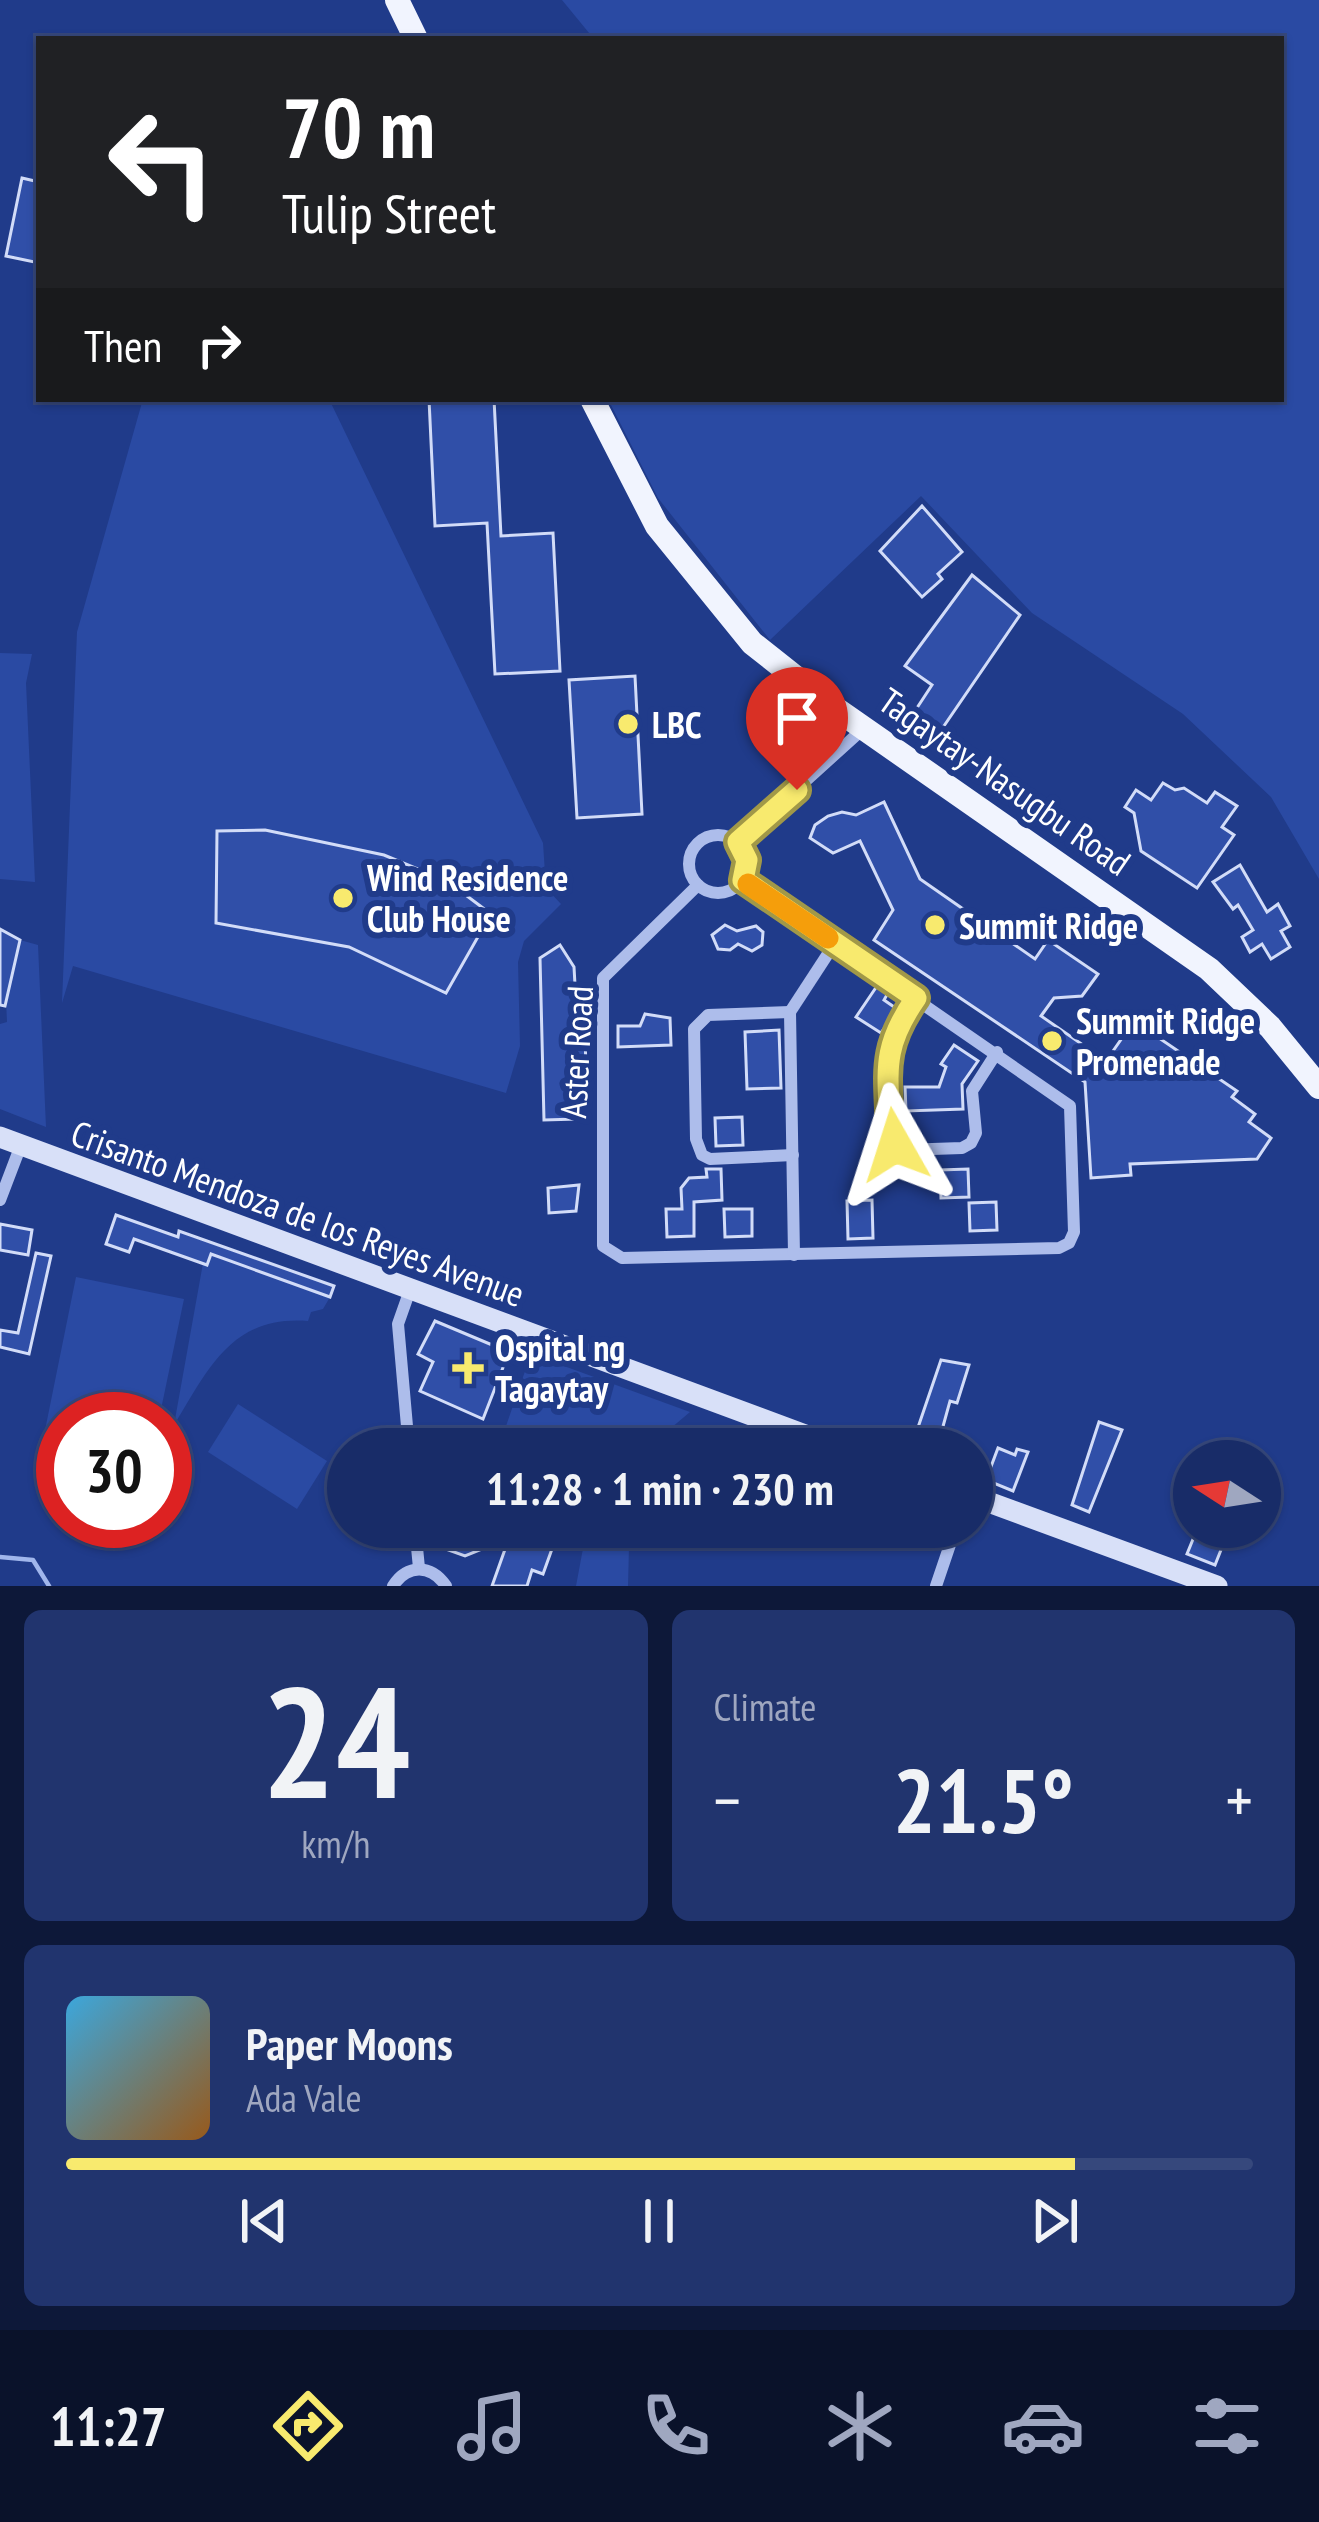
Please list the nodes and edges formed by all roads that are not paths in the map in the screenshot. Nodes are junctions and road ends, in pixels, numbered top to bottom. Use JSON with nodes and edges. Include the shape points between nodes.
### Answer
{"nodes":[{"id":1,"x":397,"y":0,"type":"edge"},
{"id":2,"x":415,"y":36,"type":"edge"},
{"id":3,"x":594,"y":402,"type":"edge"},
{"id":4,"x":865,"y":728,"type":"junction"},
{"id":5,"x":738,"y":842,"type":"junction"},
{"id":6,"x":743,"y":880,"type":"junction"},
{"id":7,"x":698,"y":885,"type":"junction"},
{"id":8,"x":836,"y":943,"type":"junction"},
{"id":9,"x":916,"y":998,"type":"junction"},
{"id":10,"x":790,"y":1012,"type":"junction"},
{"id":11,"x":997,"y":1052,"type":"junction"},
{"id":12,"x":1319,"y":1088,"type":"edge"},
{"id":13,"x":11,"y":1141,"type":"edge"},
{"id":14,"x":794,"y":1155,"type":"junction"},
{"id":15,"x":0,"y":1199,"type":"edge"},
{"id":16,"x":794,"y":1255,"type":"junction"},
{"id":17,"x":410,"y":1291,"type":"junction"},
{"id":18,"x":407,"y":1428,"type":"edge"},
{"id":19,"x":785,"y":1428,"type":"edge"},
{"id":20,"x":993,"y":1504,"type":"edge"},
{"id":21,"x":418,"y":1548,"type":"edge"},
{"id":22,"x":949,"y":1548,"type":"edge"},
{"id":23,"x":419,"y":1568,"type":"junction"},
{"id":24,"x":392,"y":1586,"type":"edge"},
{"id":25,"x":446,"y":1586,"type":"edge"},
{"id":26,"x":936,"y":1586,"type":"edge"},
{"id":27,"x":1217,"y":1586,"type":"edge"}],
"edges":[{"from":1,"to":2,"type":"main road"},
{"from":3,"to":4,"type":"main road","name":"Tagaytay-Nasugbu Road","via":[[657,526],[716,604],[752,643]]},
{"from":4,"to":5,"type":"street"},
{"from":4,"to":12,"type":"main road","name":"Tagaytay-Nasugbu Road","via":[[1209,969]]},
{"from":5,"to":6,"type":"street","via":[[747,860]]},
{"from":5,"to":7,"type":"street","via":[[720,835],[700,840],[689,867]]},
{"from":6,"to":7,"type":"street","via":[[722,893]]},
{"from":6,"to":8,"type":"street"},
{"from":7,"to":16,"type":"street","name":"Aster Road","via":[[603,978],[603,1246],[622,1258]]},
{"from":8,"to":9,"type":"street"},
{"from":8,"to":10,"type":"street"},
{"from":9,"to":11,"type":"street"},
{"from":9,"to":11,"type":"street","via":[[889,1048],[895,1145],[971,1143],[972,1091]]},
{"from":10,"to":14,"type":"street"},
{"from":10,"to":14,"type":"street","via":[[700,1019],[696,1139],[710,1159]]},
{"from":11,"to":16,"type":"street","via":[[1070,1106],[1070,1243]]},
{"from":13,"to":15,"type":"street"},
{"from":13,"to":17,"type":"main road","name":"Crisanto Mendoza de los Reyes Avenue"},
{"from":14,"to":16,"type":"street"},
{"from":17,"to":18,"type":"street","via":[[398,1324]]},
{"from":17,"to":19,"type":"main road","name":"Crisanto Mendoza de los Reyes Avenue"},
{"from":20,"to":27,"type":"main road"},
{"from":21,"to":23,"type":"street"},
{"from":22,"to":26,"type":"street"},
{"from":23,"to":24,"type":"street"},
{"from":23,"to":25,"type":"street"}]}
